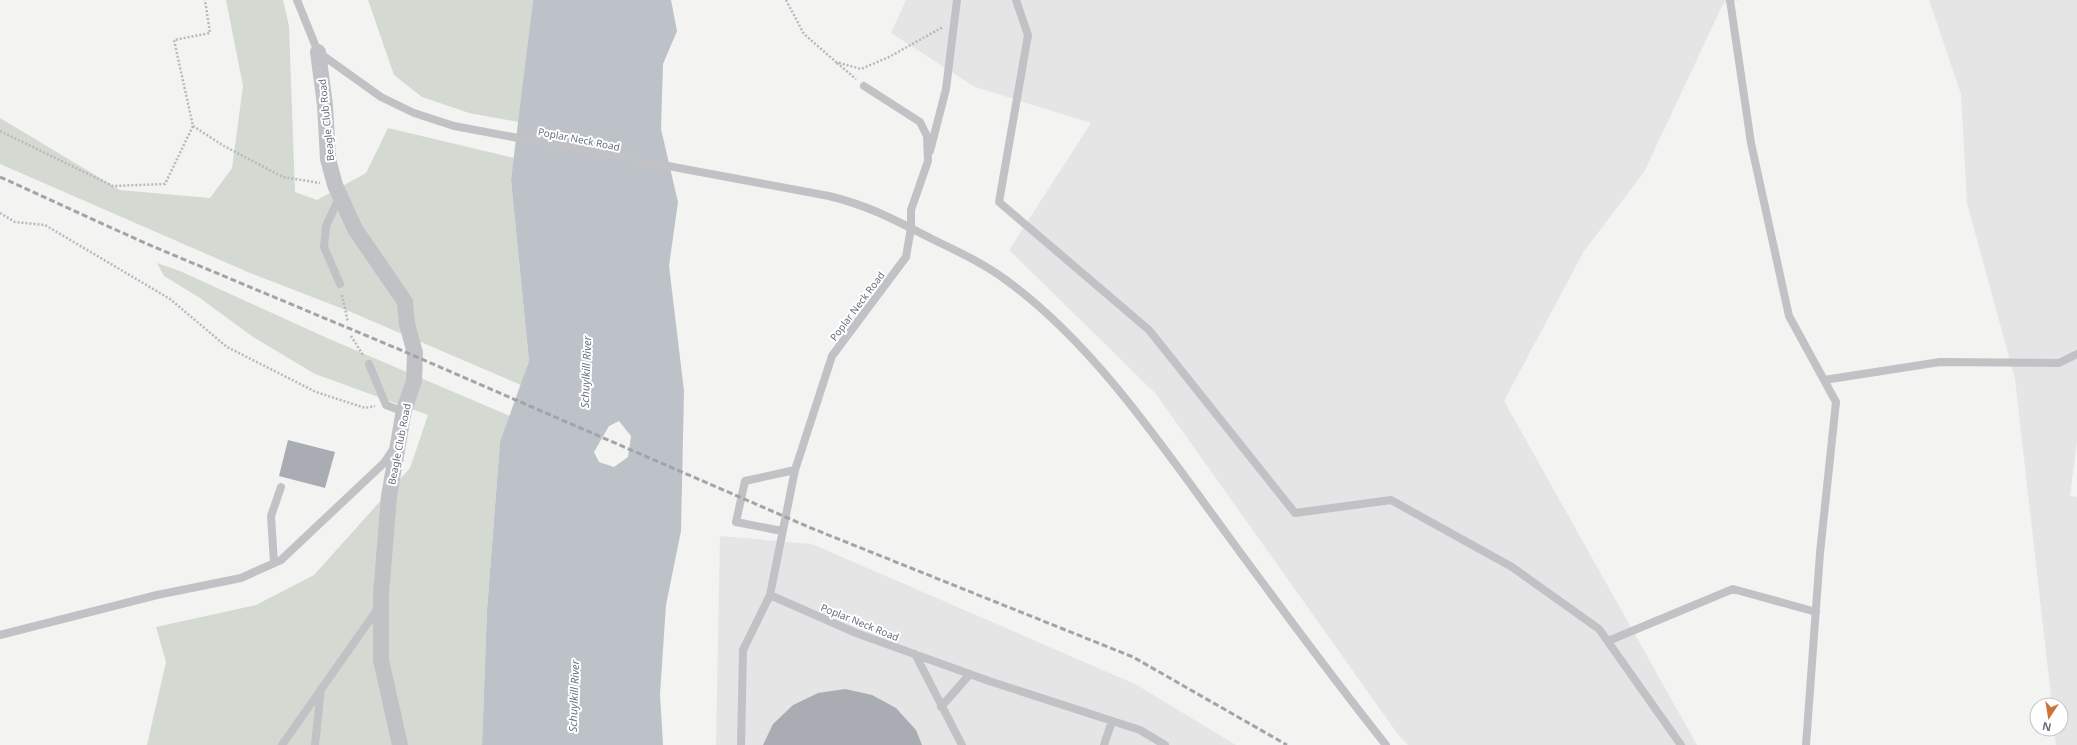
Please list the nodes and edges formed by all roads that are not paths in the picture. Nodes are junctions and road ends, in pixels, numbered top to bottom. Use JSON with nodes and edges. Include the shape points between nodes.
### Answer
{"nodes":[{"id":1,"x":297,"y":0,"type":"edge"},
{"id":2,"x":957,"y":0,"type":"edge"},
{"id":3,"x":1016,"y":0,"type":"edge"},
{"id":4,"x":1730,"y":0,"type":"edge"},
{"id":5,"x":318,"y":52,"type":"junction"},
{"id":6,"x":864,"y":86,"type":"road end"},
{"id":7,"x":928,"y":161,"type":"junction"},
{"id":8,"x":338,"y":190,"type":"junction"},
{"id":9,"x":911,"y":228,"type":"junction"},
{"id":10,"x":340,"y":284,"type":"road end"},
{"id":11,"x":2077,"y":354,"type":"edge"},
{"id":12,"x":369,"y":364,"type":"road end"},
{"id":13,"x":1824,"y":380,"type":"junction"},
{"id":14,"x":404,"y":412,"type":"junction"},
{"id":15,"x":399,"y":441,"type":"junction"},
{"id":16,"x":795,"y":470,"type":"junction"},
{"id":17,"x":281,"y":487,"type":"dead end"},
{"id":18,"x":782,"y":531,"type":"junction"},
{"id":19,"x":274,"y":563,"type":"junction"},
{"id":20,"x":770,"y":595,"type":"junction"},
{"id":21,"x":381,"y":605,"type":"junction"},
{"id":22,"x":1816,"y":612,"type":"junction"},
{"id":23,"x":0,"y":635,"type":"edge"},
{"id":24,"x":1608,"y":641,"type":"junction"},
{"id":25,"x":915,"y":654,"type":"junction"},
{"id":26,"x":970,"y":674,"type":"junction"},
{"id":27,"x":322,"y":688,"type":"junction"},
{"id":28,"x":941,"y":707,"type":"junction"},
{"id":29,"x":1112,"y":721,"type":"junction"},
{"id":30,"x":282,"y":745,"type":"edge"},
{"id":31,"x":314,"y":745,"type":"edge"},
{"id":32,"x":400,"y":745,"type":"edge"},
{"id":33,"x":741,"y":745,"type":"edge"},
{"id":34,"x":962,"y":745,"type":"edge"},
{"id":35,"x":1104,"y":745,"type":"edge"},
{"id":36,"x":1165,"y":745,"type":"edge"},
{"id":37,"x":1386,"y":745,"type":"edge"},
{"id":38,"x":1681,"y":745,"type":"edge"},
{"id":39,"x":1806,"y":745,"type":"edge"}],
"edges":[{"from":1,"to":5,"type":"lane","name":"Beagle Club Road"},
{"from":2,"to":7,"type":"lane","via":[[946,89]]},
{"from":3,"to":24,"type":"lane","via":[[1028,35],[999,202],[1149,330],[1296,513],[1391,500],[1512,567],[1599,629]]},
{"from":4,"to":13,"type":"lane","via":[[1751,143],[1789,316]]},
{"from":5,"to":8,"type":"street","name":"Beagle Club Road","via":[[326,105],[328,159]]},
{"from":5,"to":9,"type":"lane","name":"Poplar Neck Road","via":[[380,97],[414,113],[454,126],[829,196],[865,206]]},
{"from":6,"to":7,"type":"lane","via":[[920,122],[927,136]]},
{"from":7,"to":9,"type":"lane","via":[[911,210]]},
{"from":8,"to":10,"type":"lane","via":[[326,226],[324,247]]},
{"from":8,"to":14,"type":"street","name":"Beagle Club Road","via":[[356,229],[405,302],[407,324],[415,353],[414,381]]},
{"from":9,"to":16,"type":"lane","name":"Poplar Neck Road","via":[[906,257],[832,356]]},
{"from":9,"to":37,"type":"lane","via":[[980,263],[1005,280],[1037,305],[1076,343],[1157,437]]},
{"from":11,"to":13,"type":"lane","via":[[2060,363],[1940,362]]},
{"from":12,"to":14,"type":"lane","via":[[386,405]]},
{"from":13,"to":22,"type":"lane","via":[[1836,402]]},
{"from":14,"to":15,"type":"street","name":"Beagle Club Road"},
{"from":15,"to":19,"type":"lane","via":[[384,463],[281,560]]},
{"from":15,"to":21,"type":"street","name":"Beagle Club Road","via":[[385,529]]},
{"from":16,"to":18,"type":"lane","name":"Poplar Neck Road"},
{"from":16,"to":18,"type":"lane","via":[[745,481],[736,522]]},
{"from":17,"to":19,"type":"lane","via":[[271,516]]},
{"from":18,"to":20,"type":"lane","name":"Poplar Neck Road"},
{"from":19,"to":23,"type":"lane","via":[[242,578],[157,595]]},
{"from":20,"to":25,"type":"lane","name":"Poplar Neck Road","via":[[856,633]]},
{"from":20,"to":33,"type":"lane","via":[[743,650]]},
{"from":21,"to":27,"type":"lane"},
{"from":21,"to":32,"type":"street","name":"Beagle Club Road","via":[[381,660]]},
{"from":22,"to":24,"type":"lane","via":[[1733,589]]},
{"from":22,"to":39,"type":"lane"},
{"from":24,"to":38,"type":"lane"},
{"from":25,"to":26,"type":"lane","name":"Poplar Neck Road"},
{"from":25,"to":28,"type":"lane"},
{"from":26,"to":28,"type":"lane"},
{"from":26,"to":29,"type":"lane","name":"Poplar Neck Road"},
{"from":27,"to":30,"type":"lane"},
{"from":27,"to":31,"type":"lane"},
{"from":28,"to":34,"type":"lane"},
{"from":29,"to":35,"type":"lane"},
{"from":29,"to":36,"type":"lane","name":"Poplar Neck Road","via":[[1140,730]]}]}
